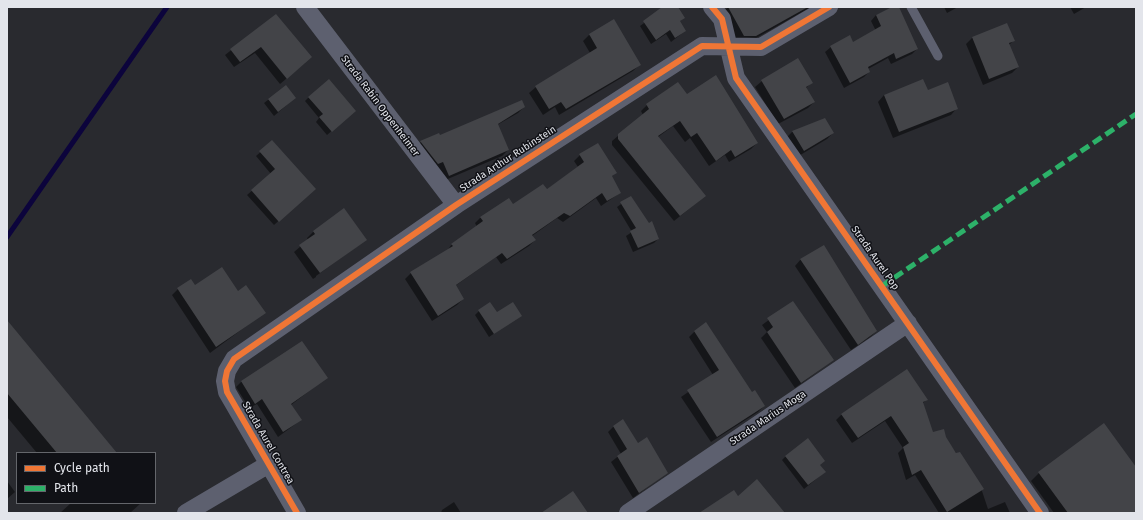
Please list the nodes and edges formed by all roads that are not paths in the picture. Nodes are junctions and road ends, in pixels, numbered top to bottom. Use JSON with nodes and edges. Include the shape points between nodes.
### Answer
{"nodes":[{"id":1,"x":305,"y":7,"type":"edge"},
{"id":2,"x":712,"y":7,"type":"edge"},
{"id":3,"x":829,"y":7,"type":"edge"},
{"id":4,"x":911,"y":7,"type":"edge"},
{"id":5,"x":729,"y":47,"type":"junction"},
{"id":6,"x":938,"y":56,"type":"dead end"},
{"id":7,"x":456,"y":205,"type":"junction"},
{"id":8,"x":908,"y":324,"type":"junction"},
{"id":9,"x":225,"y":381,"type":"joint"},
{"id":10,"x":269,"y":464,"type":"junction"},
{"id":11,"x":186,"y":513,"type":"edge"},
{"id":12,"x":296,"y":513,"type":"edge"},
{"id":13,"x":628,"y":513,"type":"edge"},
{"id":14,"x":1040,"y":513,"type":"edge"}],
"edges":[{"from":1,"to":7,"type":"street","name":"Strada Rabin Oppenheimer"},
{"from":2,"to":5,"type":"street","name":"Strada Aurel Pop","via":[[722,19]]},
{"from":3,"to":5,"type":"street","name":"Strada Arthur Rubinstein","via":[[761,47]]},
{"from":4,"to":6,"type":"lane"},
{"from":5,"to":7,"type":"street","name":"Strada Arthur Rubinstein","via":[[702,46]]},
{"from":5,"to":8,"type":"street","name":"Strada Aurel Pop","via":[[736,78]]},
{"from":7,"to":9,"type":"street","name":"Strada Arthur Rubinstein","via":[[234,359]]},
{"from":8,"to":13,"type":"street","name":"Strada Marius Moga"},
{"from":8,"to":14,"type":"street","name":"Strada Aurel Pop"},
{"from":9,"to":10,"type":"street","name":"Strada Aurel Contrea","via":[[227,392]]},
{"from":10,"to":11,"type":"street"},
{"from":10,"to":12,"type":"street","name":"Strada Aurel Contrea"}]}
